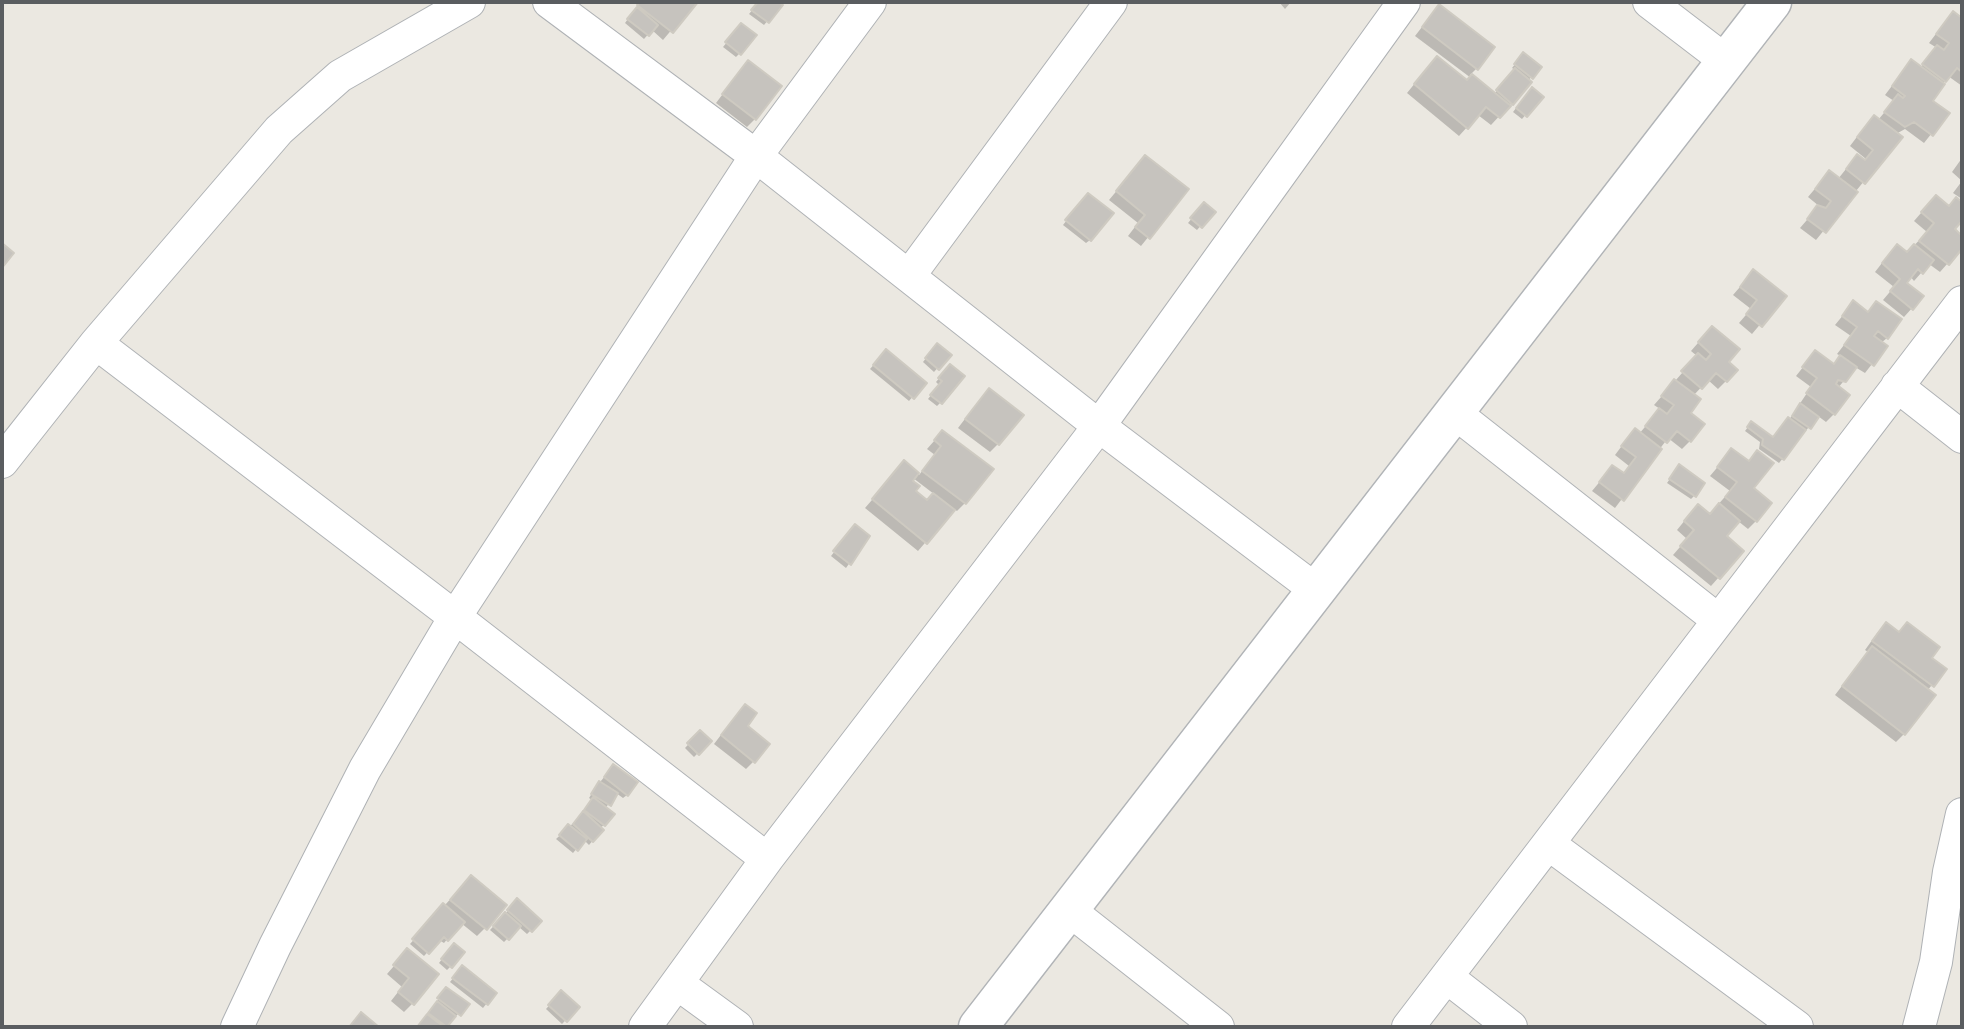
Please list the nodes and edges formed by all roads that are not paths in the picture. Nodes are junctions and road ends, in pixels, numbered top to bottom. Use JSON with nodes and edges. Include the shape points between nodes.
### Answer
{"nodes":[{"id":1,"x":469,"y":2,"type":"edge"},
{"id":2,"x":549,"y":2,"type":"edge"},
{"id":3,"x":870,"y":2,"type":"edge"},
{"id":4,"x":1111,"y":2,"type":"edge"},
{"id":5,"x":1404,"y":2,"type":"edge"},
{"id":6,"x":1649,"y":2,"type":"edge"},
{"id":7,"x":1772,"y":2,"type":"edge"},
{"id":8,"x":1726,"y":61,"type":"junction"},
{"id":9,"x":756,"y":156,"type":"junction"},
{"id":10,"x":909,"y":276,"type":"junction"},
{"id":11,"x":1962,"y":302,"type":"edge"},
{"id":12,"x":96,"y":343,"type":"junction"},
{"id":13,"x":1897,"y":386,"type":"junction"},
{"id":14,"x":1455,"y":413,"type":"junction"},
{"id":15,"x":1100,"y":426,"type":"junction"},
{"id":16,"x":1962,"y":437,"type":"edge"},
{"id":17,"x":2,"y":462,"type":"edge"},
{"id":18,"x":1316,"y":590,"type":"junction"},
{"id":19,"x":455,"y":617,"type":"junction"},
{"id":20,"x":1718,"y":620,"type":"junction"},
{"id":21,"x":1962,"y":814,"type":"edge"},
{"id":22,"x":1550,"y":845,"type":"junction"},
{"id":23,"x":767,"y":859,"type":"junction"},
{"id":24,"x":1069,"y":910,"type":"junction"},
{"id":25,"x":1448,"y":978,"type":"junction"},
{"id":26,"x":678,"y":984,"type":"junction"},
{"id":27,"x":237,"y":1027,"type":"edge"},
{"id":28,"x":645,"y":1027,"type":"edge"},
{"id":29,"x":737,"y":1027,"type":"edge"},
{"id":30,"x":978,"y":1027,"type":"edge"},
{"id":31,"x":1217,"y":1027,"type":"edge"},
{"id":32,"x":1408,"y":1027,"type":"edge"},
{"id":33,"x":1511,"y":1027,"type":"edge"},
{"id":34,"x":1797,"y":1027,"type":"edge"},
{"id":35,"x":1919,"y":1027,"type":"edge"}],
"edges":[{"from":1,"to":12,"type":"street","via":[[340,76],[279,130]]},
{"from":2,"to":9,"type":"street"},
{"from":3,"to":9,"type":"street"},
{"from":4,"to":10,"type":"street"},
{"from":5,"to":15,"type":"street"},
{"from":6,"to":8,"type":"street"},
{"from":7,"to":8,"type":"street"},
{"from":8,"to":14,"type":"street"},
{"from":9,"to":10,"type":"street"},
{"from":9,"to":19,"type":"street"},
{"from":10,"to":15,"type":"street"},
{"from":11,"to":13,"type":"street"},
{"from":12,"to":17,"type":"street"},
{"from":12,"to":19,"type":"street"},
{"from":13,"to":16,"type":"street"},
{"from":13,"to":20,"type":"street"},
{"from":14,"to":18,"type":"street"},
{"from":14,"to":20,"type":"street"},
{"from":15,"to":18,"type":"street"},
{"from":15,"to":23,"type":"street"},
{"from":18,"to":24,"type":"street"},
{"from":19,"to":23,"type":"street"},
{"from":19,"to":27,"type":"street","via":[[365,769]]},
{"from":20,"to":22,"type":"street"},
{"from":21,"to":35,"type":"street","via":[[1936,962]]},
{"from":22,"to":25,"type":"street"},
{"from":22,"to":34,"type":"street"},
{"from":23,"to":26,"type":"street"},
{"from":24,"to":30,"type":"street"},
{"from":24,"to":31,"type":"street"},
{"from":25,"to":32,"type":"street"},
{"from":25,"to":33,"type":"street"},
{"from":26,"to":28,"type":"street"},
{"from":26,"to":29,"type":"street"}]}
